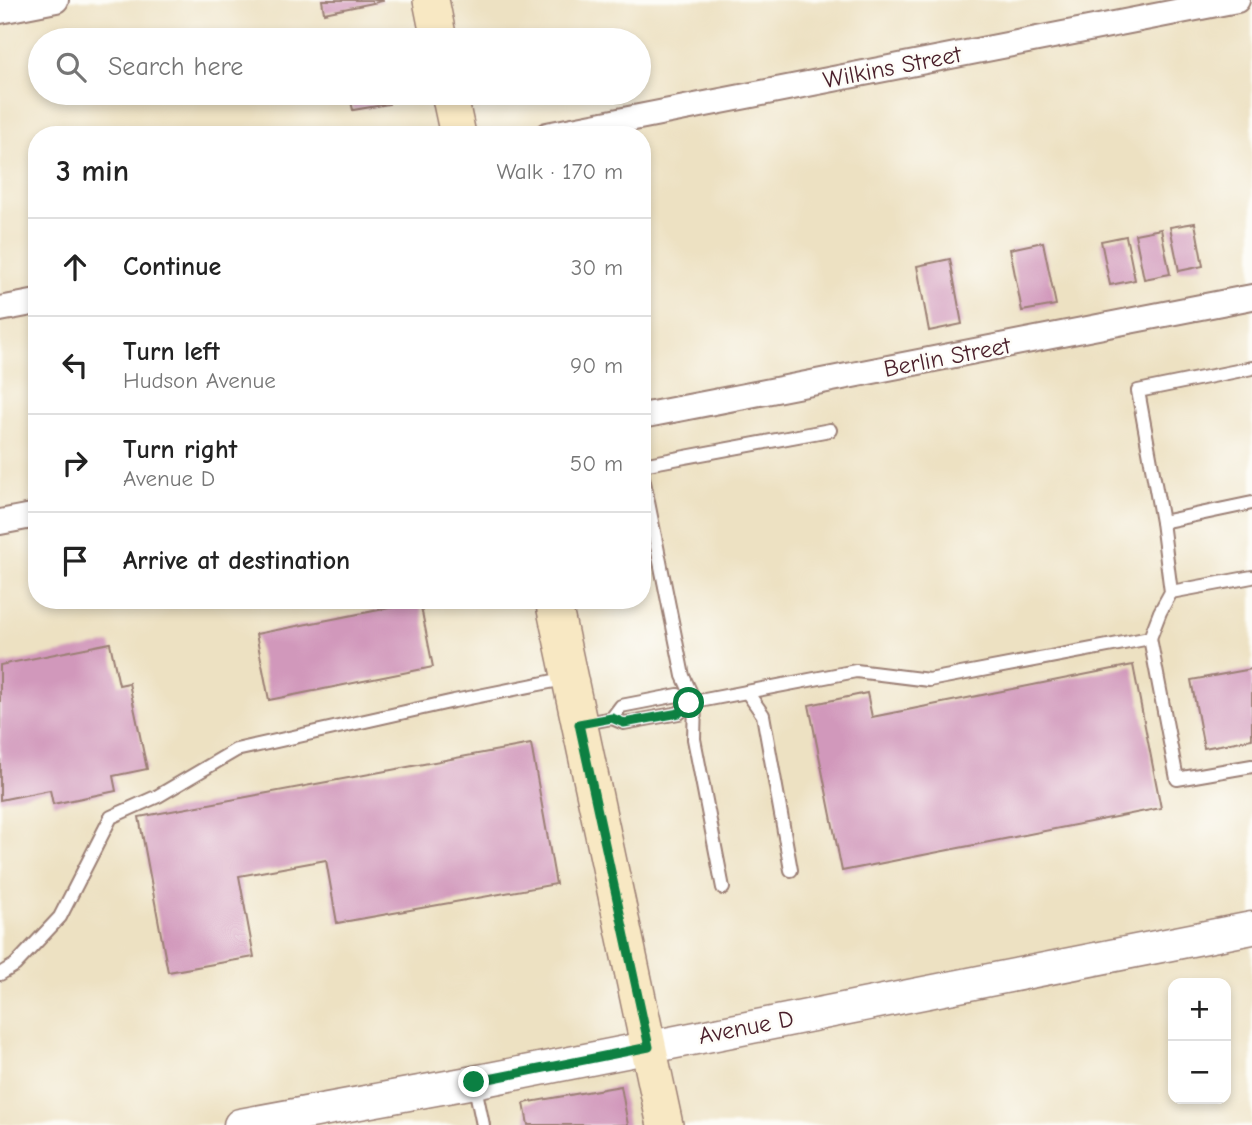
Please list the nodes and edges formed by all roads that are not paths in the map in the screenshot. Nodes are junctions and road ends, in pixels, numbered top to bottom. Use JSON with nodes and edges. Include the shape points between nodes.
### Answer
{"nodes":[{"id":1,"x":56,"y":0,"type":"edge"},
{"id":2,"x":431,"y":0,"type":"edge"},
{"id":3,"x":1237,"y":0,"type":"edge"},
{"id":4,"x":0,"y":11,"type":"edge"},
{"id":5,"x":437,"y":28,"type":"edge"},
{"id":6,"x":452,"y":105,"type":"edge"},
{"id":7,"x":456,"y":126,"type":"edge"},
{"id":8,"x":593,"y":126,"type":"edge"},
{"id":9,"x":1252,"y":297,"type":"edge"},
{"id":10,"x":28,"y":304,"type":"edge"},
{"id":11,"x":0,"y":309,"type":"edge"},
{"id":12,"x":1252,"y":368,"type":"edge"},
{"id":13,"x":651,"y":414,"type":"edge"},
{"id":14,"x":830,"y":430,"type":"dead end"},
{"id":15,"x":651,"y":463,"type":"edge"},
{"id":16,"x":1252,"y":503,"type":"edge"},
{"id":17,"x":28,"y":517,"type":"edge"},
{"id":18,"x":651,"y":517,"type":"edge"},
{"id":19,"x":0,"y":522,"type":"edge"},
{"id":20,"x":1162,"y":522,"type":"junction"},
{"id":21,"x":1252,"y":577,"type":"edge"},
{"id":22,"x":1171,"y":592,"type":"junction"},
{"id":23,"x":555,"y":609,"type":"edge"},
{"id":24,"x":1150,"y":638,"type":"junction"},
{"id":25,"x":569,"y":678,"type":"junction"},
{"id":26,"x":747,"y":692,"type":"junction"},
{"id":27,"x":692,"y":703,"type":"junction"},
{"id":28,"x":596,"y":721,"type":"junction"},
{"id":29,"x":1252,"y":766,"type":"edge"},
{"id":30,"x":792,"y":870,"type":"dead end"},
{"id":31,"x":723,"y":888,"type":"dead end"},
{"id":32,"x":1252,"y":928,"type":"edge"},
{"id":33,"x":0,"y":974,"type":"edge"},
{"id":34,"x":649,"y":1047,"type":"junction"},
{"id":35,"x":474,"y":1082,"type":"junction"},
{"id":36,"x":240,"y":1125,"type":"edge"},
{"id":37,"x":483,"y":1125,"type":"edge"},
{"id":38,"x":665,"y":1125,"type":"edge"}],
"edges":[{"from":1,"to":4,"type":"street"},
{"from":2,"to":5,"type":"main road"},
{"from":3,"to":8,"type":"street","name":"Wilkins Street"},
{"from":6,"to":7,"type":"main road"},
{"from":9,"to":13,"type":"street","name":"Berlin Street"},
{"from":10,"to":11,"type":"street"},
{"from":12,"to":20,"type":"lane","via":[[1138,391]]},
{"from":14,"to":15,"type":"lane"},
{"from":16,"to":20,"type":"lane"},
{"from":17,"to":19,"type":"street"},
{"from":18,"to":27,"type":"lane"},
{"from":20,"to":22,"type":"lane"},
{"from":21,"to":22,"type":"lane"},
{"from":22,"to":24,"type":"lane"},
{"from":23,"to":25,"type":"main road"},
{"from":24,"to":26,"type":"lane","via":[[929,680],[856,671]]},
{"from":24,"to":29,"type":"lane","via":[[1177,779]]},
{"from":25,"to":28,"type":"main road"},
{"from":25,"to":33,"type":"lane","via":[[236,750],[158,796],[111,817],[60,917],[15,965]]},
{"from":26,"to":27,"type":"lane"},
{"from":26,"to":30,"type":"lane","via":[[763,715]]},
{"from":27,"to":28,"type":"lane","via":[[679,713],[624,723]]},
{"from":27,"to":31,"type":"lane","via":[[694,739]]},
{"from":28,"to":34,"type":"main road"},
{"from":32,"to":34,"type":"street","name":"Avenue D"},
{"from":34,"to":35,"type":"street","name":"Avenue D"},
{"from":34,"to":38,"type":"main road"},
{"from":35,"to":36,"type":"street","name":"Avenue D"},
{"from":35,"to":37,"type":"lane"}]}
